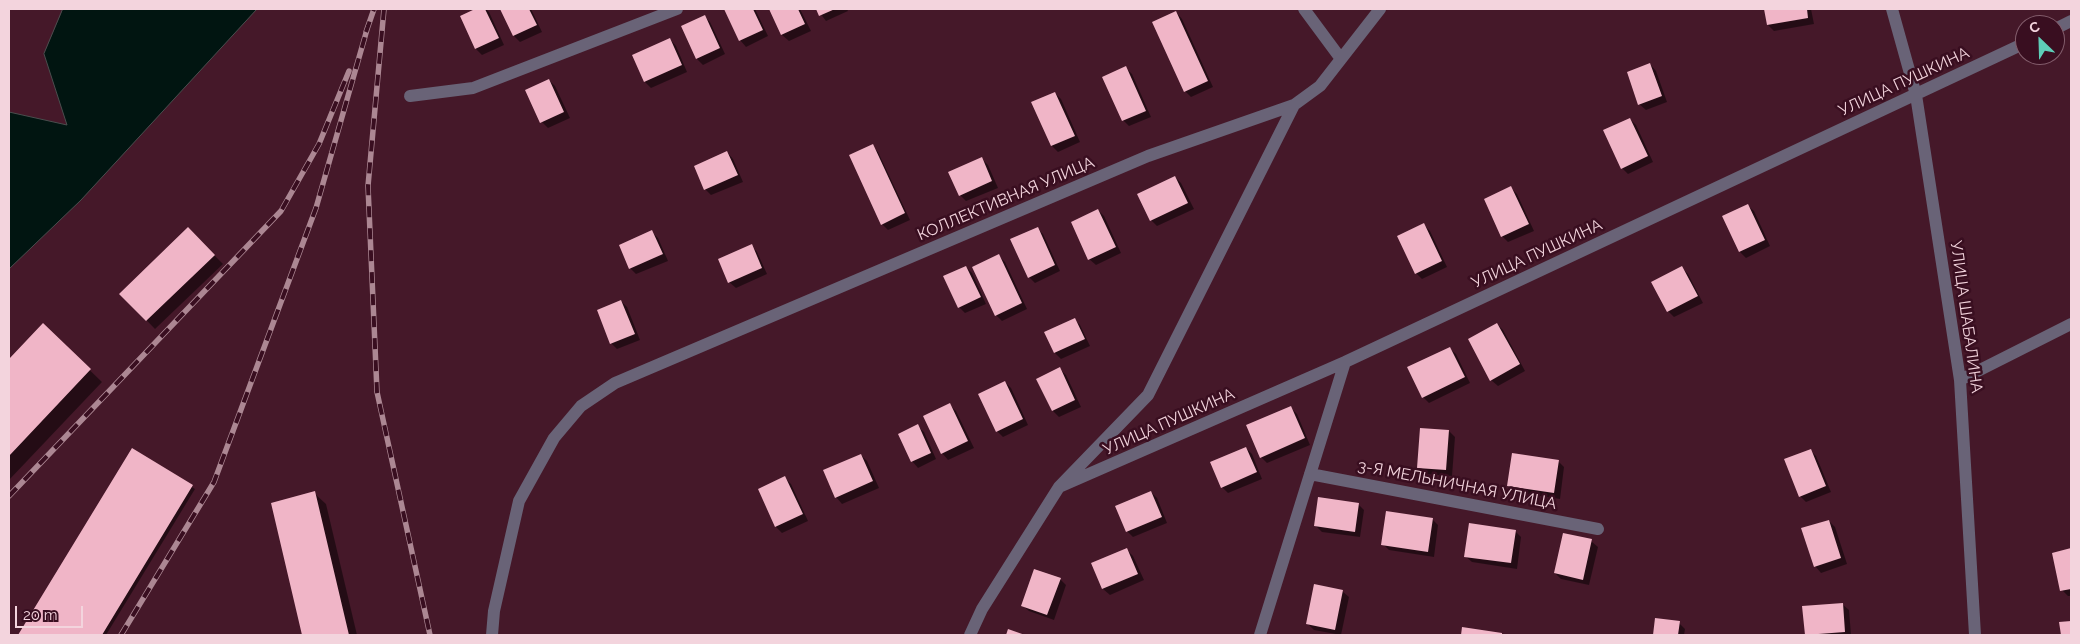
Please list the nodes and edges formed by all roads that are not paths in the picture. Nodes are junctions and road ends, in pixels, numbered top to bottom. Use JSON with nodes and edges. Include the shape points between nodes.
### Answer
{"nodes":[{"id":1,"x":677,"y":9,"type":"edge"},
{"id":2,"x":1304,"y":9,"type":"edge"},
{"id":3,"x":1380,"y":9,"type":"edge"},
{"id":4,"x":1892,"y":9,"type":"edge"},
{"id":5,"x":2015,"y":48,"type":"edge"},
{"id":6,"x":1341,"y":58,"type":"junction"},
{"id":7,"x":1916,"y":95,"type":"junction"},
{"id":8,"x":410,"y":96,"type":"dead end"},
{"id":9,"x":1294,"y":105,"type":"junction"},
{"id":10,"x":2071,"y":324,"type":"edge"},
{"id":11,"x":1345,"y":362,"type":"junction"},
{"id":12,"x":1960,"y":380,"type":"junction"},
{"id":13,"x":1310,"y":474,"type":"junction"},
{"id":14,"x":1059,"y":487,"type":"junction"},
{"id":15,"x":1598,"y":529,"type":"dead end"},
{"id":16,"x":492,"y":635,"type":"edge"},
{"id":17,"x":970,"y":635,"type":"edge"},
{"id":18,"x":1260,"y":635,"type":"edge"},
{"id":19,"x":1975,"y":635,"type":"edge"}],
"edges":[{"from":1,"to":8,"type":"street","via":[[473,88]]},
{"from":2,"to":6,"type":"street"},
{"from":3,"to":6,"type":"street","name":"КОЛЛЕКТИВНАЯ УЛИЦА"},
{"from":4,"to":7,"type":"street","name":"УЛИЦА ШАБАЛИНА"},
{"from":5,"to":7,"type":"street","name":"УЛИЦА ПУШКИНА"},
{"from":6,"to":9,"type":"street","name":"КОЛЛЕКТИВНАЯ УЛИЦА","via":[[1320,86]]},
{"from":7,"to":11,"type":"street","name":"УЛИЦА ПУШКИНА"},
{"from":7,"to":12,"type":"street","name":"УЛИЦА ШАБАЛИНА"},
{"from":9,"to":14,"type":"street","via":[[1148,395]]},
{"from":9,"to":16,"type":"street","name":"КОЛЛЕКТИВНАЯ УЛИЦА","via":[[1148,156],[615,383],[582,406],[554,438],[519,501],[494,611]]},
{"from":10,"to":12,"type":"street"},
{"from":11,"to":13,"type":"street"},
{"from":11,"to":14,"type":"street","name":"УЛИЦА ПУШКИНА"},
{"from":12,"to":19,"type":"street","name":"УЛИЦА ШАБАЛИНА"},
{"from":13,"to":15,"type":"street","name":"3-Я МЕЛЬНИЧНАЯ УЛИЦА"},
{"from":13,"to":18,"type":"street"},
{"from":14,"to":17,"type":"street","via":[[982,609]]}]}
